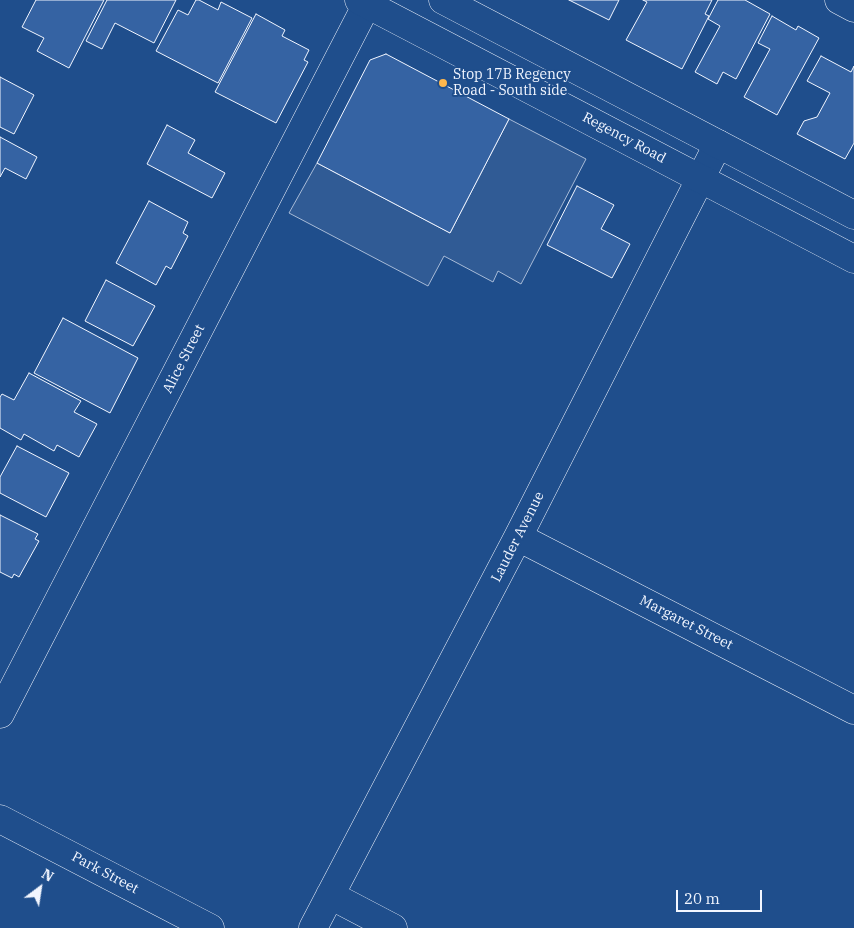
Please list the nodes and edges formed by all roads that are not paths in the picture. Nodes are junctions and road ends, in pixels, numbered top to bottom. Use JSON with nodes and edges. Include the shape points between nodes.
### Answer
{"nodes":[{"id":1,"x":443,"y":0,"type":"edge"},
{"id":2,"x":839,"y":0,"type":"edge"},
{"id":3,"x":365,"y":1,"type":"edge"},
{"id":4,"x":854,"y":8,"type":"edge"},
{"id":5,"x":718,"y":144,"type":"junction"},
{"id":6,"x":700,"y":178,"type":"junction"},
{"id":7,"x":854,"y":215,"type":"edge"},
{"id":8,"x":854,"y":259,"type":"edge"},
{"id":9,"x":518,"y":537,"type":"junction"},
{"id":10,"x":854,"y":710,"type":"edge"},
{"id":11,"x":0,"y":714,"type":"edge"},
{"id":12,"x":0,"y":819,"type":"edge"},
{"id":13,"x":330,"y":895,"type":"junction"},
{"id":14,"x":210,"y":928,"type":"edge"},
{"id":15,"x":313,"y":928,"type":"edge"},
{"id":16,"x":393,"y":928,"type":"edge"}],
"edges":[{"from":1,"to":5,"type":"street"},
{"from":2,"to":4,"type":"street"},
{"from":3,"to":6,"type":"street","name":"Regency Road"},
{"from":3,"to":11,"type":"street","name":"Alice Street"},
{"from":5,"to":6,"type":"street","name":"Lauder Avenue"},
{"from":5,"to":7,"type":"street"},
{"from":6,"to":8,"type":"street","name":"Regency Road"},
{"from":6,"to":9,"type":"street","name":"Lauder Avenue"},
{"from":9,"to":10,"type":"street","name":"Margaret Street"},
{"from":9,"to":13,"type":"street","name":"Lauder Avenue"},
{"from":12,"to":14,"type":"street","name":"Park Street"},
{"from":13,"to":15,"type":"street","name":"Lauder Avenue"},
{"from":13,"to":16,"type":"street"}]}
